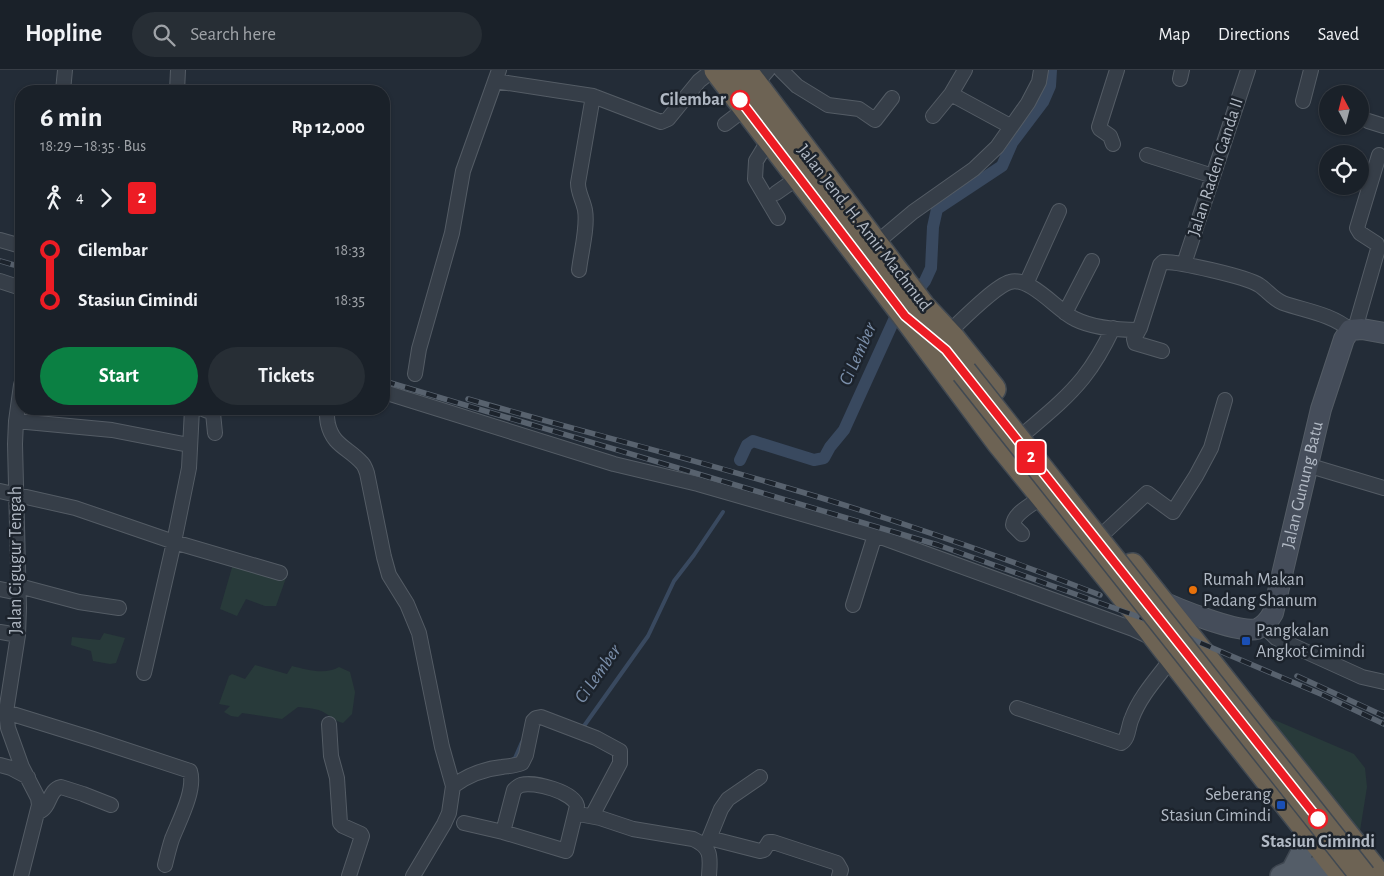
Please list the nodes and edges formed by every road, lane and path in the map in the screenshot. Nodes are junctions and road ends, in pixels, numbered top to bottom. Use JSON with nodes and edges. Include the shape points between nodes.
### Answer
{"nodes":[{"id":1,"x":65,"y":70,"type":"edge"},
{"id":2,"x":178,"y":70,"type":"edge"},
{"id":3,"x":715,"y":70,"type":"edge"},
{"id":4,"x":780,"y":70,"type":"edge"},
{"id":5,"x":965,"y":70,"type":"edge"},
{"id":6,"x":1041,"y":70,"type":"edge"},
{"id":7,"x":1118,"y":70,"type":"edge"},
{"id":8,"x":1248,"y":70,"type":"edge"},
{"id":9,"x":1311,"y":70,"type":"edge"},
{"id":10,"x":497,"y":75,"type":"edge"},
{"id":11,"x":756,"y":75,"type":"edge"},
{"id":12,"x":64,"y":85,"type":"edge"},
{"id":13,"x":177,"y":85,"type":"edge"},
{"id":14,"x":952,"y":94,"type":"junction"},
{"id":15,"x":593,"y":96,"type":"junction"},
{"id":16,"x":892,"y":98,"type":"dead end"},
{"id":17,"x":1303,"y":101,"type":"dead end"},
{"id":18,"x":746,"y":108,"type":"junction"},
{"id":19,"x":933,"y":116,"type":"dead end"},
{"id":20,"x":1369,"y":120,"type":"edge"},
{"id":21,"x":726,"y":124,"type":"dead end"},
{"id":22,"x":1010,"y":126,"type":"junction"},
{"id":23,"x":1384,"y":126,"type":"edge"},
{"id":24,"x":770,"y":138,"type":"junction"},
{"id":25,"x":1113,"y":144,"type":"dead end"},
{"id":26,"x":1147,"y":155,"type":"dead end"},
{"id":27,"x":1379,"y":155,"type":"dead end"},
{"id":28,"x":1214,"y":176,"type":"junction"},
{"id":29,"x":798,"y":177,"type":"junction"},
{"id":30,"x":776,"y":193,"type":"dead end"},
{"id":31,"x":1059,"y":211,"type":"dead end"},
{"id":32,"x":778,"y":218,"type":"dead end"},
{"id":33,"x":0,"y":240,"type":"edge"},
{"id":34,"x":15,"y":244,"type":"edge"},
{"id":35,"x":876,"y":244,"type":"junction"},
{"id":36,"x":1092,"y":261,"type":"dead end"},
{"id":37,"x":1184,"y":264,"type":"junction"},
{"id":38,"x":579,"y":270,"type":"dead end"},
{"id":39,"x":0,"y":281,"type":"edge"},
{"id":40,"x":1026,"y":284,"type":"junction"},
{"id":41,"x":15,"y":286,"type":"edge"},
{"id":42,"x":908,"y":303,"type":"junction"},
{"id":43,"x":1065,"y":313,"type":"junction"},
{"id":44,"x":1113,"y":328,"type":"junction"},
{"id":45,"x":1352,"y":329,"type":"junction"},
{"id":46,"x":1139,"y":330,"type":"junction"},
{"id":47,"x":1384,"y":333,"type":"edge"},
{"id":48,"x":947,"y":341,"type":"junction"},
{"id":49,"x":1162,"y":352,"type":"dead end"},
{"id":50,"x":415,"y":374,"type":"dead end"},
{"id":51,"x":390,"y":394,"type":"edge"},
{"id":52,"x":1225,"y":400,"type":"dead end"},
{"id":53,"x":17,"y":415,"type":"edge"},
{"id":54,"x":192,"y":415,"type":"edge"},
{"id":55,"x":213,"y":415,"type":"edge"},
{"id":56,"x":326,"y":415,"type":"edge"},
{"id":57,"x":16,"y":421,"type":"junction"},
{"id":58,"x":1026,"y":432,"type":"junction"},
{"id":59,"x":215,"y":433,"type":"dead end"},
{"id":60,"x":189,"y":445,"type":"junction"},
{"id":61,"x":1307,"y":465,"type":"junction"},
{"id":62,"x":1384,"y":488,"type":"edge"},
{"id":63,"x":0,"y":490,"type":"edge"},
{"id":64,"x":17,"y":493,"type":"junction"},
{"id":65,"x":1043,"y":496,"type":"junction"},
{"id":66,"x":1104,"y":532,"type":"junction"},
{"id":67,"x":1022,"y":534,"type":"dead end"},
{"id":68,"x":875,"y":536,"type":"junction"},
{"id":69,"x":174,"y":542,"type":"junction"},
{"id":70,"x":1086,"y":549,"type":"junction"},
{"id":71,"x":280,"y":573,"type":"dead end"},
{"id":72,"x":1106,"y":573,"type":"junction"},
{"id":73,"x":0,"y":589,"type":"edge"},
{"id":74,"x":19,"y":590,"type":"junction"},
{"id":75,"x":1162,"y":601,"type":"junction"},
{"id":76,"x":853,"y":605,"type":"dead end"},
{"id":77,"x":119,"y":608,"type":"dead end"},
{"id":78,"x":1264,"y":626,"type":"junction"},
{"id":79,"x":0,"y":632,"type":"edge"},
{"id":80,"x":18,"y":635,"type":"junction"},
{"id":81,"x":1166,"y":650,"type":"junction"},
{"id":82,"x":144,"y":672,"type":"dead end"},
{"id":83,"x":1384,"y":682,"type":"edge"},
{"id":84,"x":1241,"y":701,"type":"junction"},
{"id":85,"x":1017,"y":708,"type":"dead end"},
{"id":86,"x":6,"y":712,"type":"junction"},
{"id":87,"x":1219,"y":718,"type":"junction"},
{"id":88,"x":330,"y":724,"type":"dead end"},
{"id":89,"x":0,"y":765,"type":"edge"},
{"id":90,"x":28,"y":777,"type":"junction"},
{"id":91,"x":760,"y":777,"type":"dead end"},
{"id":92,"x":452,"y":781,"type":"junction"},
{"id":93,"x":111,"y":805,"type":"dead end"},
{"id":94,"x":39,"y":812,"type":"junction"},
{"id":95,"x":574,"y":815,"type":"junction"},
{"id":96,"x":592,"y":816,"type":"junction"},
{"id":97,"x":464,"y":823,"type":"dead end"},
{"id":98,"x":1308,"y":829,"type":"junction"},
{"id":99,"x":503,"y":832,"type":"junction"},
{"id":100,"x":707,"y":842,"type":"junction"},
{"id":101,"x":165,"y":866,"type":"dead end"},
{"id":102,"x":1341,"y":872,"type":"edge"},
{"id":103,"x":1286,"y":873,"type":"edge"},
{"id":104,"x":21,"y":876,"type":"edge"},
{"id":105,"x":349,"y":876,"type":"edge"},
{"id":106,"x":413,"y":876,"type":"edge"},
{"id":107,"x":709,"y":876,"type":"edge"},
{"id":108,"x":839,"y":876,"type":"edge"},
{"id":109,"x":1364,"y":876,"type":"edge"},
{"id":110,"x":1379,"y":876,"type":"edge"}],
"edges":[{"from":1,"to":12,"type":"street"},
{"from":2,"to":13,"type":"street"},
{"from":3,"to":15,"type":"street","via":[[699,81],[664,121],[655,121]]},
{"from":3,"to":18,"type":"highway","name":"Jalan Jend. H. Amir Machmud"},
{"from":4,"to":16,"type":"street","via":[[828,105],[859,109],[873,119],[878,119]]},
{"from":5,"to":14,"type":"street"},
{"from":6,"to":22,"type":"street","via":[[1039,82],[1028,102]]},
{"from":7,"to":25,"type":"street","via":[[1099,127],[1110,136]]},
{"from":8,"to":28,"type":"street","name":"Jalan Raden Ganda II"},
{"from":9,"to":17,"type":"street"},
{"from":10,"to":15,"type":"street"},
{"from":10,"to":50,"type":"street","via":[[463,171],[452,233]]},
{"from":11,"to":35,"type":"highway","name":"Jalan Jend. H. Amir Machmud"},
{"from":14,"to":19,"type":"street"},
{"from":14,"to":22,"type":"street"},
{"from":15,"to":38,"type":"street","via":[[578,183],[585,210]]},
{"from":18,"to":21,"type":"street"},
{"from":18,"to":24,"type":"highway","name":"Jalan Jend. H. Amir Machmud"},
{"from":20,"to":23,"type":"street"},
{"from":22,"to":35,"type":"street","via":[[997,147],[974,169]]},
{"from":24,"to":29,"type":"highway","name":"Jalan Jend. H. Amir Machmud"},
{"from":24,"to":32,"type":"street","via":[[756,161],[755,179]]},
{"from":26,"to":28,"type":"street"},
{"from":27,"to":45,"type":"street","via":[[1357,228],[1377,244],[1378,249]]},
{"from":28,"to":37,"type":"street","name":"Jalan Raden Ganda II"},
{"from":29,"to":30,"type":"street"},
{"from":29,"to":42,"type":"highway","name":"Jalan Jend. H. Amir Machmud"},
{"from":31,"to":40,"type":"street"},
{"from":33,"to":34,"type":"street"},
{"from":35,"to":42,"type":"highway","name":"Jalan Jend. H. Amir Machmud"},
{"from":36,"to":43,"type":"street"},
{"from":37,"to":45,"type":"street","via":[[1248,280],[1281,302],[1333,318]]},
{"from":37,"to":46,"type":"street","via":[[1162,262]]},
{"from":39,"to":41,"type":"street"},
{"from":40,"to":43,"type":"street"},
{"from":40,"to":48,"type":"street","via":[[1013,281],[1005,284],[987,298]]},
{"from":42,"to":48,"type":"highway"},
{"from":42,"to":65,"type":"highway","name":"Jalan Jend. H. Amir Machmud","via":[[976,413]]},
{"from":43,"to":44,"type":"street","via":[[1086,324]]},
{"from":44,"to":46,"type":"street"},
{"from":44,"to":58,"type":"street","via":[[1084,377]]},
{"from":45,"to":47,"type":"main road"},
{"from":45,"to":61,"type":"main road","name":"Jalan Gunung Batu","via":[[1344,339]]},
{"from":46,"to":49,"type":"street","via":[[1134,339],[1136,343]]},
{"from":48,"to":58,"type":"highway"},
{"from":48,"to":109,"type":"highway","bridge":true,"via":[[964,372]]},
{"from":51,"to":68,"type":"street","via":[[614,464],[698,484]]},
{"from":52,"to":66,"type":"street","via":[[1211,448],[1172,513],[1146,493]]},
{"from":53,"to":57,"type":"street","name":"Jalan Cigugur Tengah"},
{"from":54,"to":60,"type":"street"},
{"from":55,"to":59,"type":"street"},
{"from":56,"to":92,"type":"street","via":[[336,441],[362,463],[367,473],[389,575],[420,632],[442,747]]},
{"from":57,"to":60,"type":"street","via":[[112,430]]},
{"from":57,"to":64,"type":"street","name":"Jalan Cigugur Tengah"},
{"from":58,"to":66,"type":"highway"},
{"from":60,"to":69,"type":"street","via":[[189,468]]},
{"from":61,"to":62,"type":"street"},
{"from":61,"to":78,"type":"main road","name":"Jalan Gunung Batu","via":[[1273,613]]},
{"from":63,"to":64,"type":"street"},
{"from":64,"to":69,"type":"street","via":[[75,508]]},
{"from":64,"to":74,"type":"street","name":"Jalan Cigugur Tengah"},
{"from":65,"to":67,"type":"street","via":[[1013,520],[1013,525]]},
{"from":65,"to":70,"type":"highway","name":"Jalan Jend. H. Amir Machmud"},
{"from":66,"to":70,"type":"highway"},
{"from":66,"to":75,"type":"highway"},
{"from":68,"to":76,"type":"street"},
{"from":68,"to":81,"type":"street","via":[[1133,629]]},
{"from":69,"to":71,"type":"street"},
{"from":69,"to":82,"type":"street"},
{"from":70,"to":72,"type":"highway","name":"Jalan Jend. H. Amir Machmud"},
{"from":72,"to":75,"type":"main road"},
{"from":72,"to":81,"type":"highway","name":"Jalan Jend. H. Amir Machmud"},
{"from":73,"to":74,"type":"street"},
{"from":74,"to":77,"type":"street"},
{"from":74,"to":80,"type":"street","name":"Jalan Cigugur Tengah"},
{"from":75,"to":78,"type":"main road","via":[[1246,630]]},
{"from":75,"to":84,"type":"highway"},
{"from":78,"to":83,"type":"street","via":[[1276,638],[1362,677]]},
{"from":79,"to":80,"type":"street"},
{"from":80,"to":86,"type":"street","name":"Jalan Cigugur Tengah"},
{"from":81,"to":85,"type":"street","via":[[1131,719],[1126,739],[1121,743]]},
{"from":81,"to":87,"type":"highway","name":"Jalan Jend. H. Amir Machmud"},
{"from":84,"to":87,"type":"highway"},
{"from":84,"to":110,"type":"highway"},
{"from":86,"to":90,"type":"street","name":"Jalan Cigugur Tengah","via":[[8,728]]},
{"from":86,"to":101,"type":"street","via":[[190,771],[188,798]]},
{"from":87,"to":98,"type":"highway","name":"Jalan Jend. H. Amir Machmud"},
{"from":88,"to":105,"type":"street","via":[[340,823],[362,836]]},
{"from":89,"to":90,"type":"street"},
{"from":90,"to":94,"type":"street","name":"Jalan Cigugur Tengah","via":[[38,798]]},
{"from":91,"to":100,"type":"street","via":[[728,799]]},
{"from":92,"to":96,"type":"street","via":[[522,763],[533,721],[541,717],[620,751],[620,763]]},
{"from":92,"to":106,"type":"street","via":[[444,824]]},
{"from":93,"to":94,"type":"street","via":[[61,787],[54,791],[45,809]]},
{"from":94,"to":104,"type":"street","name":"Jalan Cigugur Tengah"},
{"from":95,"to":96,"type":"street"},
{"from":95,"to":99,"type":"street","via":[[566,851]]},
{"from":95,"to":99,"type":"street","via":[[576,802],[567,795],[538,785],[522,784],[514,790]]},
{"from":96,"to":100,"type":"street","via":[[633,829]]},
{"from":97,"to":99,"type":"street"},
{"from":98,"to":102,"type":"highway","name":"Jalan Jend. H. Amir Machmud"},
{"from":98,"to":103,"type":"main road","via":[[1304,848]]},
{"from":100,"to":107,"type":"street"},
{"from":100,"to":108,"type":"street","via":[[760,850],[772,842],[837,863]]},
{"from":102,"to":103,"type":"main road","via":[[1316,866]]}]}
